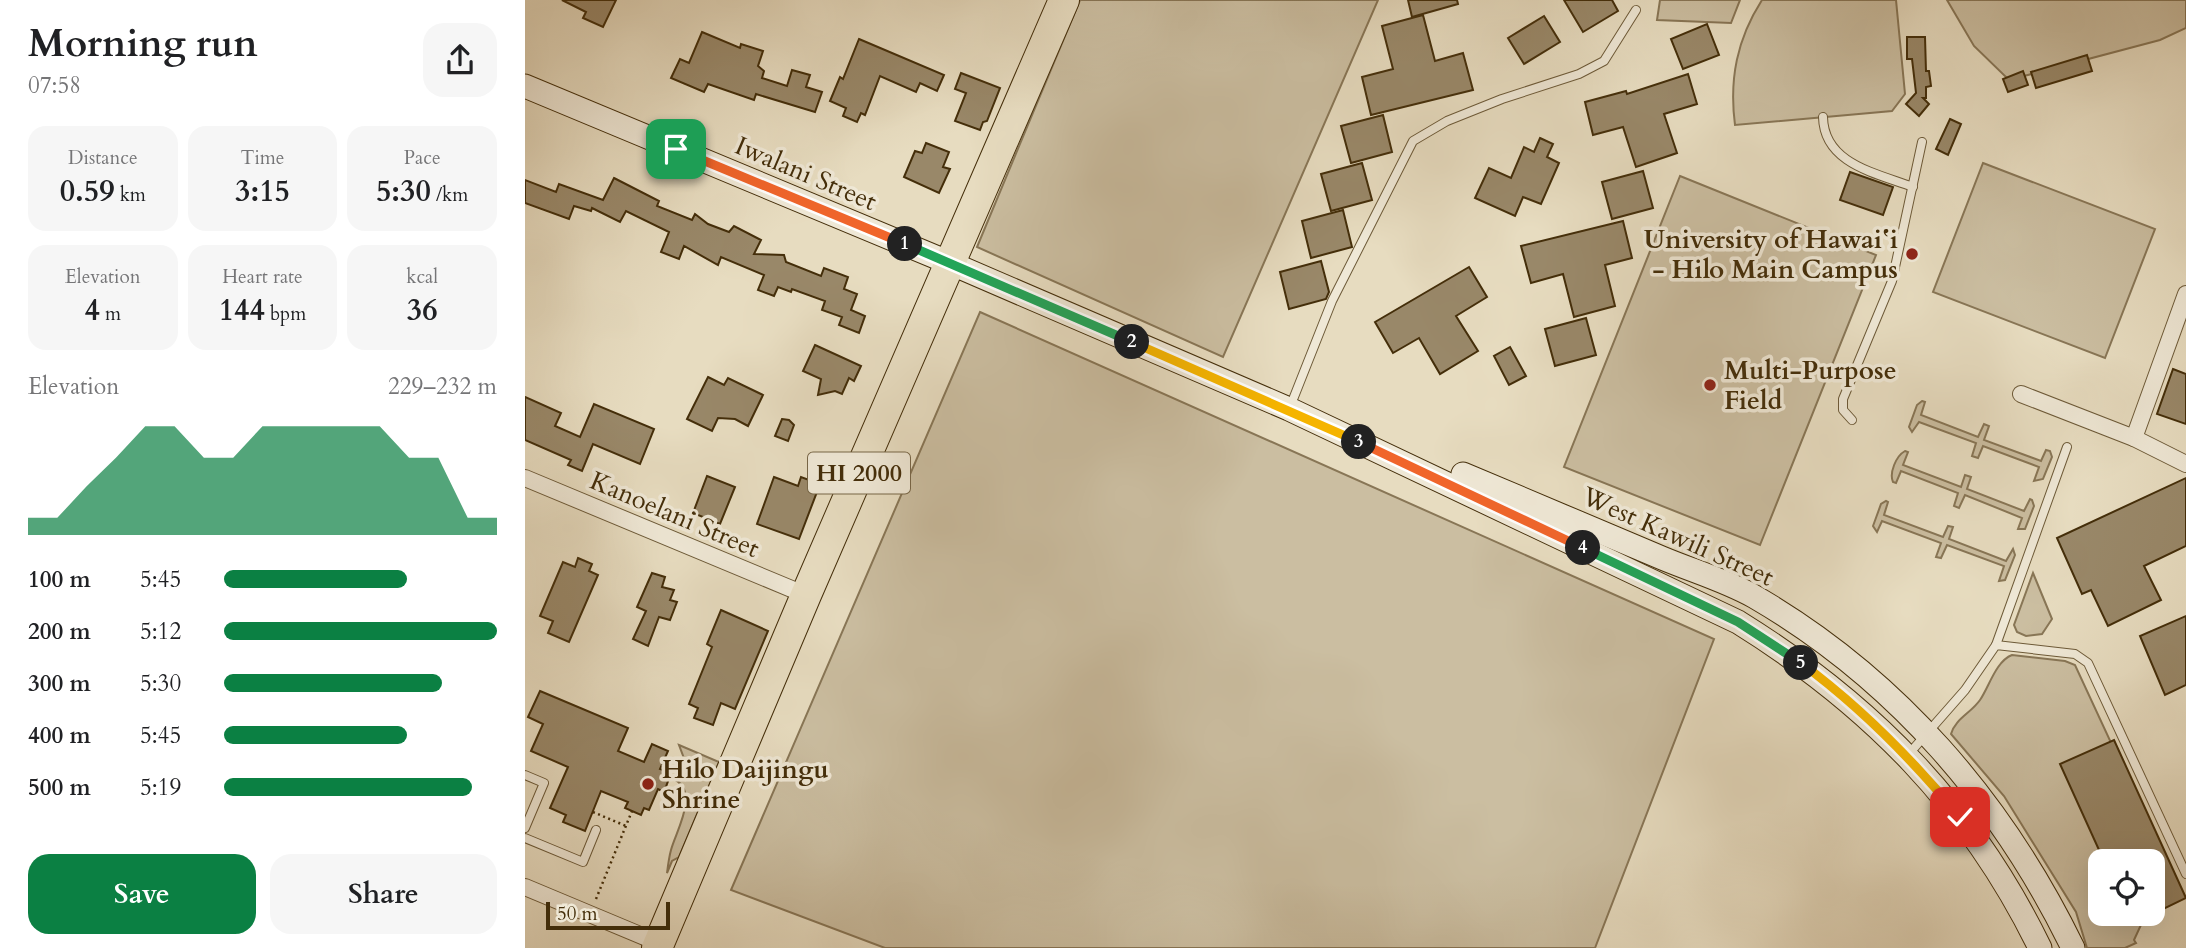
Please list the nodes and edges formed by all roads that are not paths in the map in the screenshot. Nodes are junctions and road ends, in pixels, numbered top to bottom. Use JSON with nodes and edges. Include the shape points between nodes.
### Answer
{"nodes":[{"id":1,"x":1064,"y":0,"type":"edge"},
{"id":2,"x":1636,"y":10,"type":"dead end"},
{"id":3,"x":525,"y":86,"type":"edge"},
{"id":4,"x":1823,"y":117,"type":"dead end"},
{"id":5,"x":1922,"y":142,"type":"dead end"},
{"id":6,"x":1913,"y":187,"type":"junction"},
{"id":7,"x":950,"y":263,"type":"junction"},
{"id":8,"x":2186,"y":294,"type":"edge"},
{"id":9,"x":2021,"y":394,"type":"dead end"},
{"id":10,"x":1289,"y":409,"type":"junction"},
{"id":11,"x":1853,"y":420,"type":"dead end"},
{"id":12,"x":2134,"y":438,"type":"junction"},
{"id":13,"x":2067,"y":447,"type":"dead end"},
{"id":14,"x":2186,"y":464,"type":"edge"},
{"id":15,"x":525,"y":478,"type":"edge"},
{"id":16,"x":806,"y":595,"type":"junction"},
{"id":17,"x":1996,"y":645,"type":"junction"},
{"id":18,"x":1928,"y":734,"type":"junction"},
{"id":19,"x":1907,"y":755,"type":"junction"},
{"id":20,"x":525,"y":775,"type":"edge"},
{"id":21,"x":525,"y":828,"type":"edge"},
{"id":22,"x":596,"y":830,"type":"dead end"},
{"id":23,"x":525,"y":838,"type":"edge"},
{"id":24,"x":2186,"y":874,"type":"edge"},
{"id":25,"x":525,"y":887,"type":"edge"},
{"id":26,"x":658,"y":945,"type":"edge"},
{"id":27,"x":2040,"y":948,"type":"edge"},
{"id":28,"x":2073,"y":948,"type":"edge"}],
"edges":[{"from":1,"to":7,"type":"highway","number":"HI 2000"},
{"from":2,"to":10,"type":"lane","via":[[1604,61],[1447,121],[1413,141],[1332,301]]},
{"from":3,"to":7,"type":"street","name":"Iwalani Street"},
{"from":4,"to":6,"type":"lane","via":[[1827,139],[1840,156]]},
{"from":5,"to":6,"type":"lane"},
{"from":6,"to":11,"type":"lane","via":[[1892,281],[1843,398],[1843,410]]},
{"from":7,"to":10,"type":"street","name":"West Kawili Street"},
{"from":7,"to":16,"type":"highway","number":"HI 2000"},
{"from":8,"to":12,"type":"street"},
{"from":9,"to":12,"type":"street"},
{"from":10,"to":18,"type":"street","name":"West Kawili Street","via":[[1460,474],[1752,596],[1854,666]]},
{"from":10,"to":19,"type":"street","name":"West Kawili Street","via":[[1738,622],[1836,689]]},
{"from":12,"to":14,"type":"street"},
{"from":13,"to":17,"type":"lane"},
{"from":15,"to":16,"type":"street","name":"Kanoelani Street"},
{"from":16,"to":26,"type":"highway","number":"HI 2000"},
{"from":17,"to":18,"type":"lane"},
{"from":17,"to":24,"type":"lane","via":[[2075,654],[2088,663]]},
{"from":18,"to":19,"type":"lane"},
{"from":18,"to":28,"type":"street","name":"West Kawili Street","via":[[1984,799],[2019,850]]},
{"from":19,"to":27,"type":"street","name":"West Kawili Street","via":[[1995,866]]},
{"from":20,"to":21,"type":"lane","via":[[544,783]]},
{"from":22,"to":23,"type":"lane","via":[[583,862]]},
{"from":25,"to":26,"type":"street"}]}
